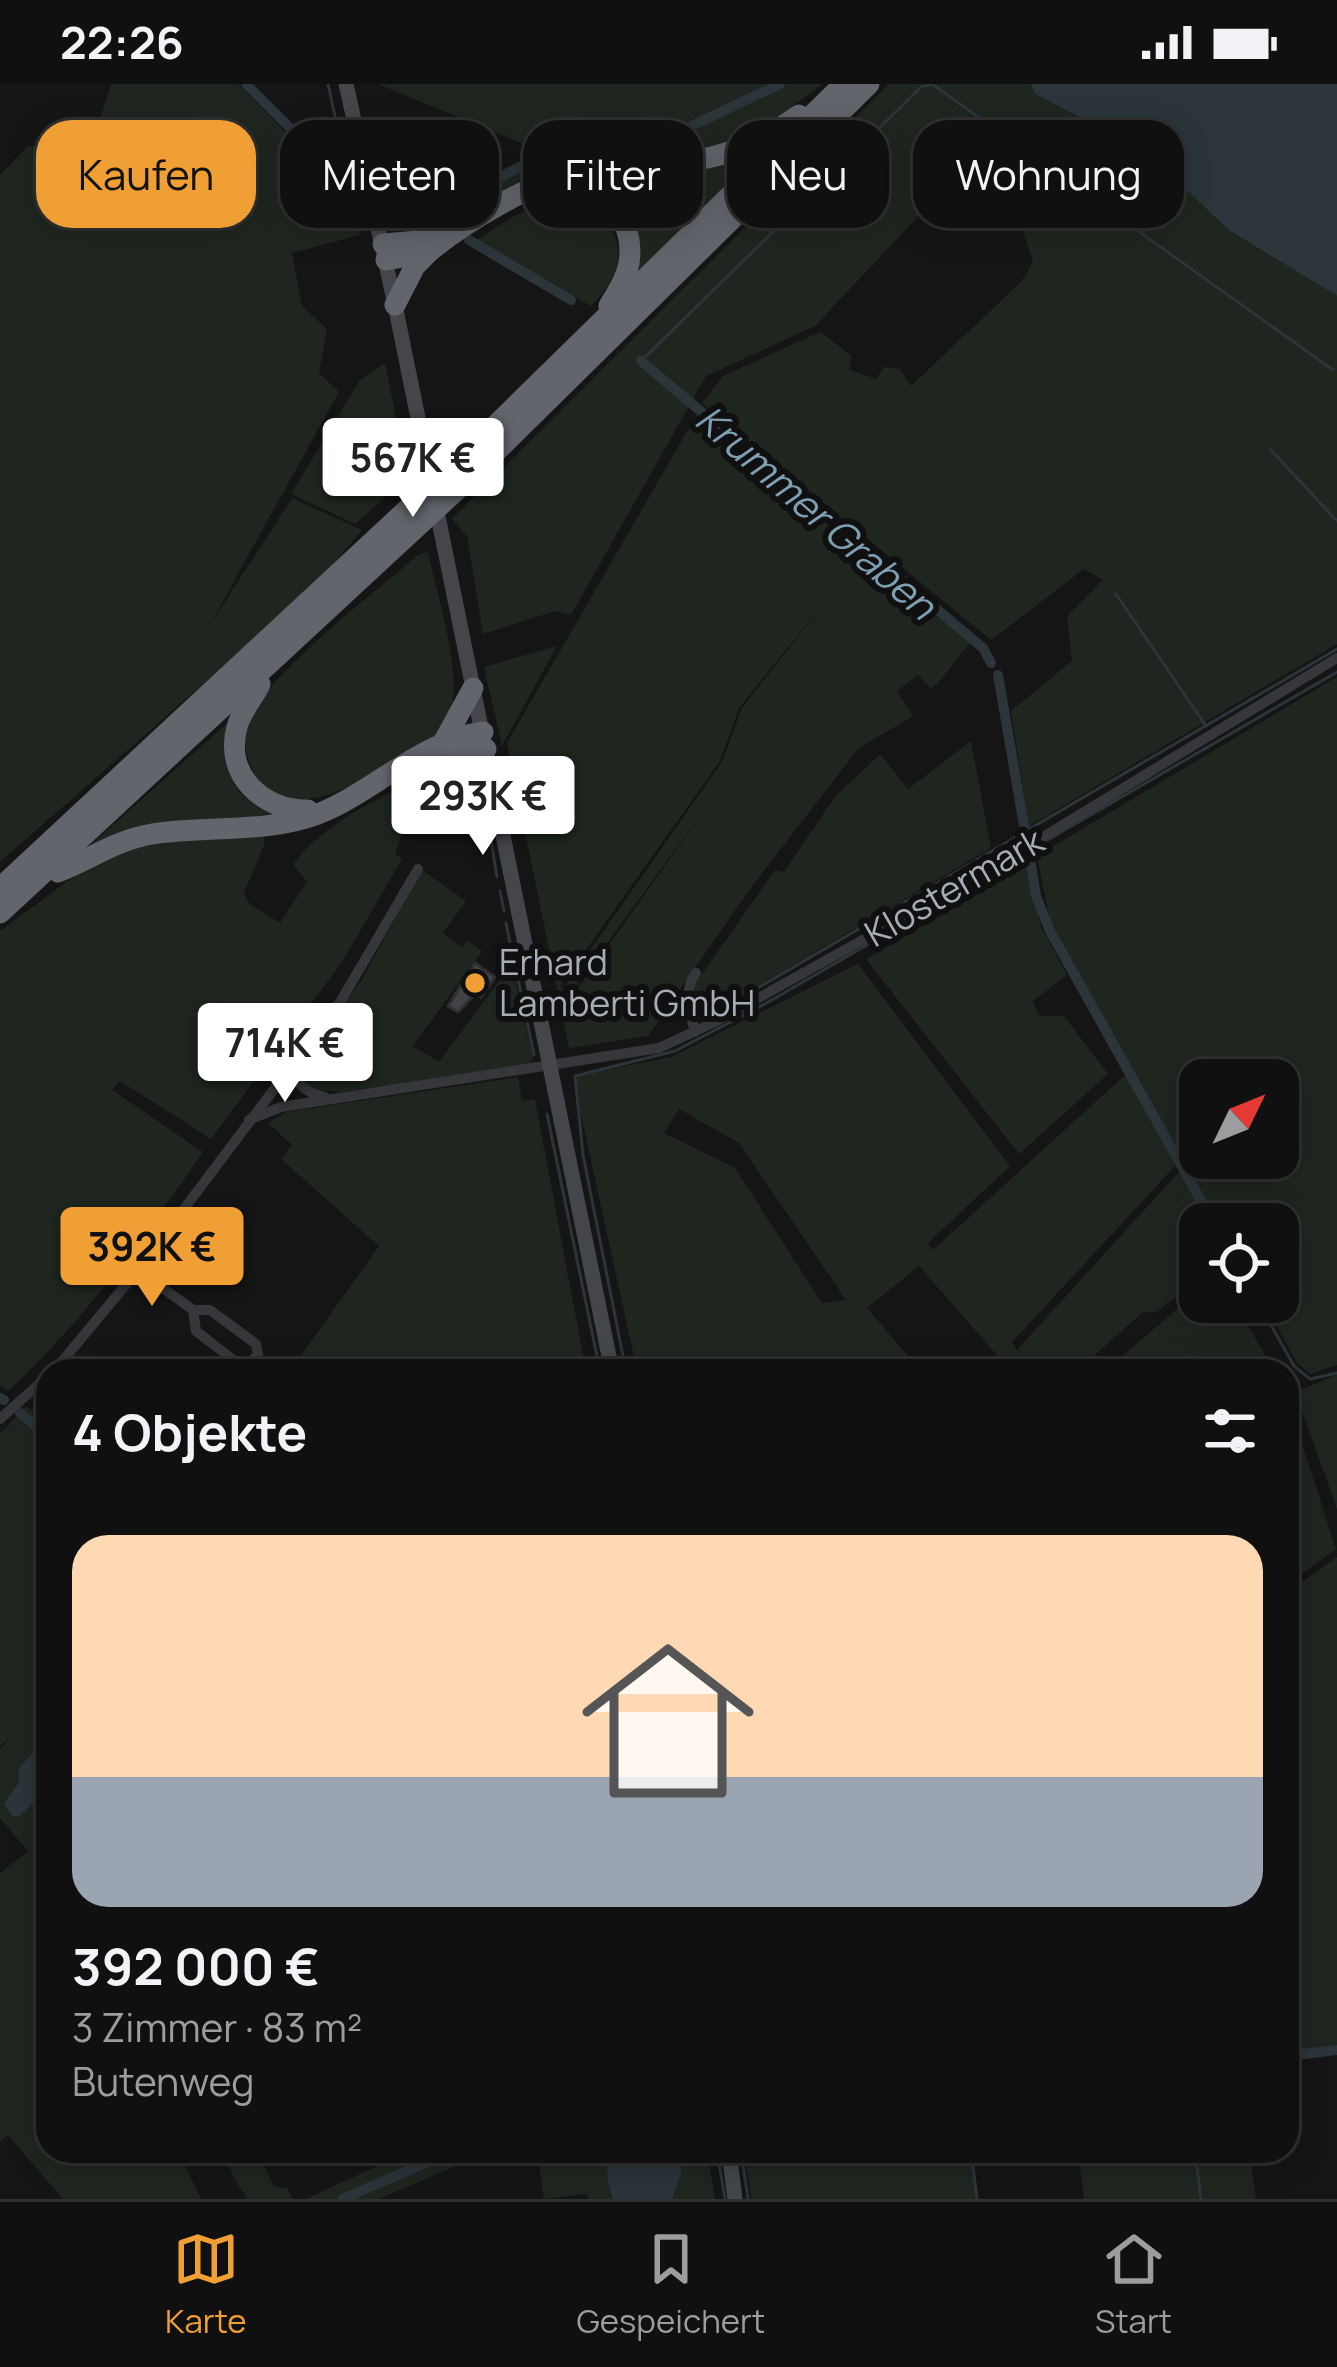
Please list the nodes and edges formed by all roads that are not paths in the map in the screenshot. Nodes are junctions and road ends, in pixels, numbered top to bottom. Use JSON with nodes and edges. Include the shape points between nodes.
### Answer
{"nodes":[{"id":1,"x":346,"y":84,"type":"edge"},
{"id":2,"x":844,"y":84,"type":"edge"},
{"id":3,"x":869,"y":84,"type":"edge"},
{"id":4,"x":826,"y":102,"type":"junction"},
{"id":5,"x":703,"y":159,"type":"edge"},
{"id":6,"x":523,"y":196,"type":"edge"},
{"id":7,"x":623,"y":228,"type":"edge"},
{"id":8,"x":437,"y":246,"type":"junction"},
{"id":9,"x":384,"y":252,"type":"junction"},
{"id":10,"x":395,"y":305,"type":"junction"},
{"id":11,"x":602,"y":323,"type":"junction"},
{"id":12,"x":459,"y":475,"type":"junction"},
{"id":13,"x":1337,"y":658,"type":"edge"},
{"id":14,"x":267,"y":668,"type":"junction"},
{"id":15,"x":473,"y":688,"type":"junction"},
{"id":16,"x":484,"y":740,"type":"junction"},
{"id":17,"x":444,"y":742,"type":"junction"},
{"id":18,"x":412,"y":763,"type":"junction"},
{"id":19,"x":332,"y":806,"type":"junction"},
{"id":20,"x":418,"y":869,"type":"dead end"},
{"id":21,"x":37,"y":880,"type":"junction"},
{"id":22,"x":0,"y":888,"type":"edge"},
{"id":23,"x":0,"y":913,"type":"edge"},
{"id":24,"x":696,"y":973,"type":"dead end"},
{"id":25,"x":694,"y":1032,"type":"junction"},
{"id":26,"x":293,"y":1060,"type":"junction"},
{"id":27,"x":552,"y":1067,"type":"junction"},
{"id":28,"x":333,"y":1099,"type":"junction"},
{"id":29,"x":249,"y":1120,"type":"junction"},
{"id":30,"x":138,"y":1270,"type":"junction"},
{"id":31,"x":193,"y":1310,"type":"junction"},
{"id":32,"x":64,"y":1359,"type":"edge"},
{"id":33,"x":232,"y":1359,"type":"edge"},
{"id":34,"x":254,"y":1359,"type":"edge"},
{"id":35,"x":610,"y":1359,"type":"edge"},
{"id":36,"x":36,"y":1387,"type":"edge"},
{"id":37,"x":0,"y":1419,"type":"edge"},
{"id":38,"x":730,"y":2163,"type":"edge"},
{"id":39,"x":735,"y":2199,"type":"edge"}],
"edges":[{"from":1,"to":9,"type":"main road"},
{"from":2,"to":4,"type":"highway"},
{"from":3,"to":12,"type":"highway"},
{"from":4,"to":5,"type":"highway","via":[[752,144]]},
{"from":4,"to":11,"type":"highway"},
{"from":6,"to":8,"type":"highway"},
{"from":7,"to":11,"type":"highway","via":[[630,261]]},
{"from":8,"to":9,"type":"highway"},
{"from":8,"to":10,"type":"highway","via":[[415,266]]},
{"from":9,"to":10,"type":"main road"},
{"from":10,"to":15,"type":"main road"},
{"from":11,"to":12,"type":"highway"},
{"from":12,"to":14,"type":"highway","via":[[421,524]]},
{"from":12,"to":22,"type":"highway","via":[[418,500]]},
{"from":13,"to":25,"type":"street","name":"Klostermark","via":[[992,868]]},
{"from":14,"to":19,"type":"highway","via":[[237,727],[241,772],[256,794],[280,807]]},
{"from":14,"to":21,"type":"highway"},
{"from":15,"to":16,"type":"main road"},
{"from":15,"to":17,"type":"highway"},
{"from":16,"to":17,"type":"highway"},
{"from":16,"to":18,"type":"highway"},
{"from":16,"to":27,"type":"main road"},
{"from":17,"to":18,"type":"highway"},
{"from":18,"to":19,"type":"highway"},
{"from":19,"to":21,"type":"highway","via":[[272,824],[123,840]]},
{"from":20,"to":26,"type":"street","via":[[342,999]]},
{"from":21,"to":23,"type":"highway"},
{"from":24,"to":25,"type":"street","via":[[689,981]]},
{"from":25,"to":27,"type":"street","name":"Klostermark","via":[[658,1048]]},
{"from":26,"to":28,"type":"street","via":[[304,1092]]},
{"from":26,"to":29,"type":"street"},
{"from":27,"to":28,"type":"street","name":"Klostermark"},
{"from":27,"to":35,"type":"main road"},
{"from":28,"to":29,"type":"street","name":"Klostermark"},
{"from":29,"to":30,"type":"street"},
{"from":30,"to":31,"type":"street"},
{"from":30,"to":32,"type":"street"},
{"from":31,"to":33,"type":"street","via":[[196,1331]]},
{"from":31,"to":34,"type":"street","via":[[210,1310],[256,1344]]},
{"from":36,"to":37,"type":"street"},
{"from":38,"to":39,"type":"main road"}]}
